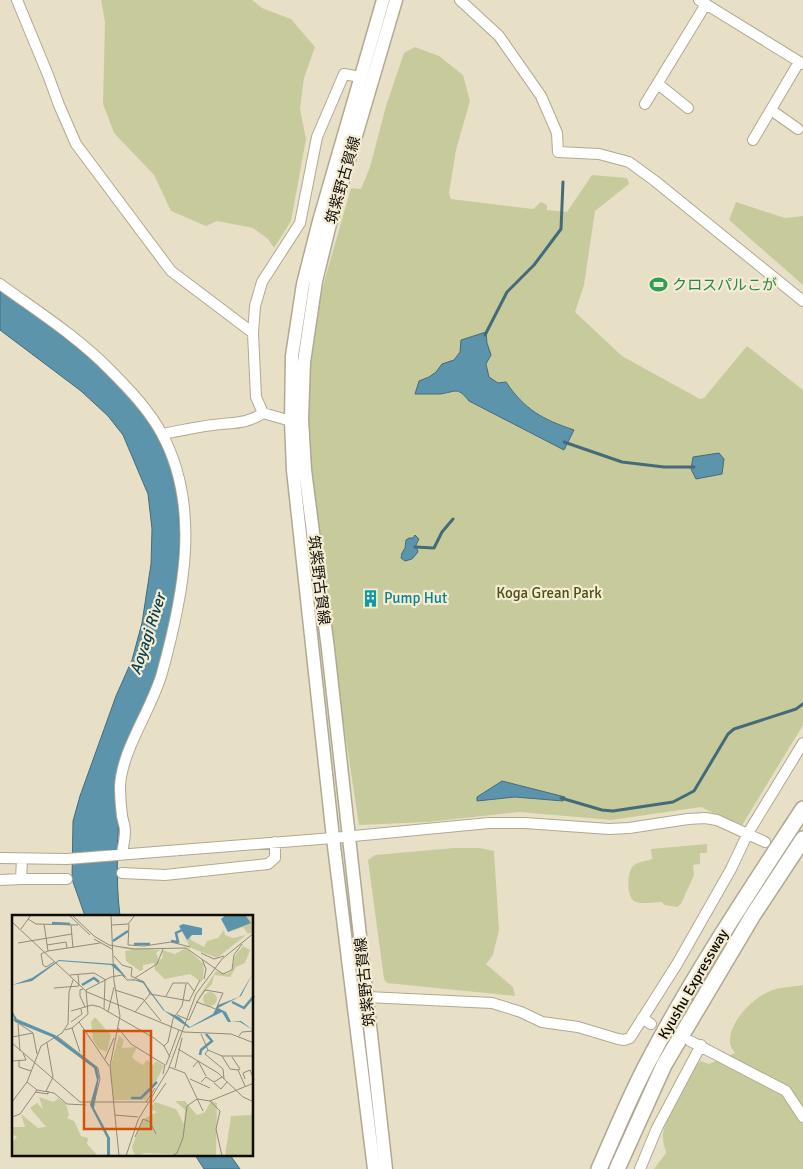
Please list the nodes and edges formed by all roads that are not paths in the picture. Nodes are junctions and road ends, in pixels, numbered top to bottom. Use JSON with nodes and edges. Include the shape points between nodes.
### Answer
{"nodes":[{"id":1,"x":17,"y":0,"type":"edge"},
{"id":2,"x":383,"y":0,"type":"edge"},
{"id":3,"x":396,"y":0,"type":"edge"},
{"id":4,"x":460,"y":0,"type":"edge"},
{"id":5,"x":702,"y":2,"type":"edge"},
{"id":6,"x":801,"y":63,"type":"edge"},
{"id":7,"x":360,"y":77,"type":"junction"},
{"id":8,"x":658,"y":84,"type":"junction"},
{"id":9,"x":645,"y":104,"type":"dead end"},
{"id":10,"x":688,"y":108,"type":"dead end"},
{"id":11,"x":771,"y":110,"type":"junction"},
{"id":12,"x":798,"y":129,"type":"dead end"},
{"id":13,"x":753,"y":140,"type":"dead end"},
{"id":14,"x":0,"y":284,"type":"edge"},
{"id":15,"x":803,"y":301,"type":"edge"},
{"id":16,"x":253,"y":333,"type":"junction"},
{"id":17,"x":263,"y":413,"type":"junction"},
{"id":18,"x":290,"y":421,"type":"junction"},
{"id":19,"x":162,"y":434,"type":"junction"},
{"id":20,"x":803,"y":743,"type":"edge"},
{"id":21,"x":803,"y":809,"type":"edge"},
{"id":22,"x":748,"y":833,"type":"junction"},
{"id":23,"x":349,"y":836,"type":"junction"},
{"id":24,"x":333,"y":838,"type":"junction"},
{"id":25,"x":803,"y":839,"type":"edge"},
{"id":26,"x":275,"y":842,"type":"junction"},
{"id":27,"x":765,"y":842,"type":"dead end"},
{"id":28,"x":119,"y":854,"type":"junction"},
{"id":29,"x":0,"y":858,"type":"edge"},
{"id":30,"x":22,"y":859,"type":"junction"},
{"id":31,"x":122,"y":873,"type":"dead end"},
{"id":32,"x":21,"y":879,"type":"junction"},
{"id":33,"x":67,"y":879,"type":"dead end"},
{"id":34,"x":0,"y":880,"type":"edge"},
{"id":35,"x":367,"y":997,"type":"junction"},
{"id":36,"x":690,"y":1041,"type":"dead end"},
{"id":37,"x":701,"y":1045,"type":"junction"},
{"id":38,"x":803,"y":1116,"type":"edge"},
{"id":39,"x":374,"y":1169,"type":"edge"},
{"id":40,"x":386,"y":1169,"type":"edge"},
{"id":41,"x":599,"y":1169,"type":"edge"},
{"id":42,"x":617,"y":1169,"type":"edge"},
{"id":43,"x":640,"y":1169,"type":"edge"}],
"edges":[{"from":1,"to":16,"type":"street","via":[[76,144],[171,271]]},
{"from":2,"to":7,"type":"main road","name":"筑紫野古賀線"},
{"from":3,"to":23,"type":"main road","name":"筑紫野古賀線","via":[[330,224],[316,281],[304,362],[302,419],[305,470]]},
{"from":4,"to":15,"type":"street","via":[[499,36],[541,96],[557,133],[558,152],[600,154],[629,162]]},
{"from":5,"to":6,"type":"street"},
{"from":5,"to":8,"type":"street"},
{"from":6,"to":11,"type":"street"},
{"from":7,"to":16,"type":"street","via":[[344,74],[317,137],[300,224],[262,282],[255,306]]},
{"from":7,"to":18,"type":"main road","name":"筑紫野古賀線","via":[[303,284],[292,356]]},
{"from":8,"to":9,"type":"street"},
{"from":8,"to":10,"type":"street"},
{"from":11,"to":12,"type":"street"},
{"from":11,"to":13,"type":"street"},
{"from":14,"to":19,"type":"street","via":[[109,369]]},
{"from":16,"to":17,"type":"street","via":[[256,398]]},
{"from":17,"to":18,"type":"street"},
{"from":17,"to":19,"type":"street","via":[[244,422]]},
{"from":18,"to":24,"type":"main road","name":"筑紫野古賀線"},
{"from":19,"to":28,"type":"street","via":[[178,478],[184,507],[184,568],[176,619],[161,676],[125,762],[120,786],[125,830]]},
{"from":20,"to":22,"type":"street"},
{"from":21,"to":41,"type":"highway","name":"Kyushu Expressway","via":[[691,985],[647,1063]]},
{"from":22,"to":23,"type":"street","via":[[718,820],[688,818],[629,828],[489,823]]},
{"from":22,"to":27,"type":"street"},
{"from":22,"to":35,"type":"street","via":[[646,1021],[630,1038],[624,1040],[578,1027],[542,1022],[492,1003]]},
{"from":23,"to":24,"type":"street"},
{"from":23,"to":35,"type":"main road","name":"筑紫野古賀線"},
{"from":24,"to":26,"type":"street"},
{"from":24,"to":39,"type":"main road","name":"筑紫野古賀線"},
{"from":25,"to":42,"type":"highway","name":"Kyushu Expressway","via":[[748,923],[664,1065]]},
{"from":26,"to":28,"type":"street"},
{"from":26,"to":31,"type":"street","via":[[275,858],[268,864],[164,875]]},
{"from":28,"to":30,"type":"street"},
{"from":29,"to":30,"type":"street"},
{"from":30,"to":32,"type":"street"},
{"from":32,"to":33,"type":"street"},
{"from":32,"to":34,"type":"street"},
{"from":35,"to":40,"type":"main road","name":"筑紫野古賀線"},
{"from":36,"to":37,"type":"street"},
{"from":37,"to":38,"type":"street","via":[[786,1091]]},
{"from":37,"to":43,"type":"street","via":[[657,1128]]}]}
